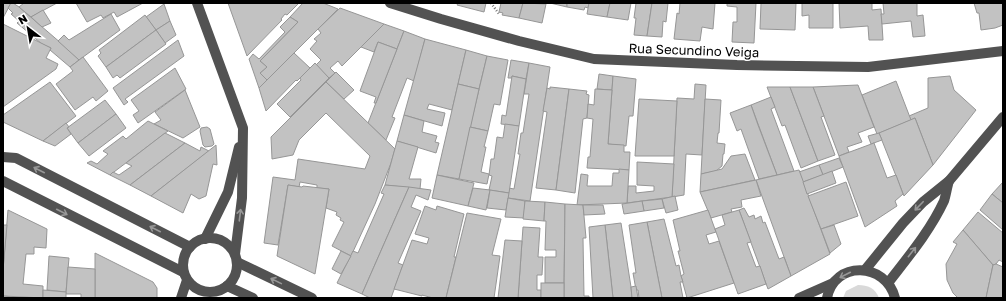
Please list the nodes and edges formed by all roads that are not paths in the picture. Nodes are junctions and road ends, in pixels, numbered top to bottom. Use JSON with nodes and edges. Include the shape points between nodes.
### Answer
{"nodes":[{"id":1,"x":197,"y":3,"type":"edge"},
{"id":2,"x":390,"y":3,"type":"edge"},
{"id":3,"x":1003,"y":51,"type":"edge"},
{"id":4,"x":1003,"y":117,"type":"edge"},
{"id":5,"x":243,"y":128,"type":"junction"},
{"id":6,"x":3,"y":157,"type":"edge"},
{"id":7,"x":949,"y":180,"type":"junction"},
{"id":8,"x":3,"y":181,"type":"edge"},
{"id":9,"x":206,"y":238,"type":"junction"},
{"id":10,"x":190,"y":247,"type":"junction"},
{"id":11,"x":236,"y":258,"type":"junction"},
{"id":12,"x":865,"y":270,"type":"junction"},
{"id":13,"x":185,"y":276,"type":"junction"},
{"id":14,"x":833,"y":283,"type":"junction"},
{"id":15,"x":888,"y":283,"type":"junction"},
{"id":16,"x":220,"y":291,"type":"edge"},
{"id":17,"x":181,"y":298,"type":"edge"},
{"id":18,"x":252,"y":298,"type":"edge"},
{"id":19,"x":312,"y":298,"type":"edge"},
{"id":20,"x":800,"y":298,"type":"edge"},
{"id":21,"x":827,"y":298,"type":"edge"},
{"id":22,"x":897,"y":298,"type":"edge"}],
"edges":[{"from":1,"to":5,"type":"street"},
{"from":2,"to":3,"type":"street","name":"Rua Secundino Veiga","via":[[512,39],[594,59],[868,67]]},
{"from":4,"to":7,"type":"street"},
{"from":5,"to":9,"type":"street","via":[[228,192]]},
{"from":11,"to":5,"type":"street","one_way":true,"via":[[242,198]]},
{"from":10,"to":6,"type":"street","one_way":true,"via":[[16,158]]},
{"from":7,"to":12,"type":"street","one_way":true,"via":[[908,218]]},
{"from":15,"to":7,"type":"street","one_way":true,"via":[[921,241],[937,214]]},
{"from":8,"to":13,"type":"street","one_way":true},
{"from":9,"to":10,"type":"street"},
{"from":9,"to":11,"type":"street","via":[[223,241]]},
{"from":10,"to":13,"type":"street","via":[[183,263]]},
{"from":11,"to":16,"type":"street","via":[[233,279]]},
{"from":19,"to":11,"type":"street","one_way":true},
{"from":12,"to":14,"type":"street","one_way":true,"via":[[842,275]]},
{"from":12,"to":15,"type":"street","via":[[878,274]]},
{"from":13,"to":16,"type":"street","via":[[193,287],[202,291]]},
{"from":13,"to":17,"type":"street"},
{"from":14,"to":20,"type":"street"},
{"from":14,"to":21,"type":"street"},
{"from":15,"to":22,"type":"street"},
{"from":16,"to":18,"type":"street"}]}
